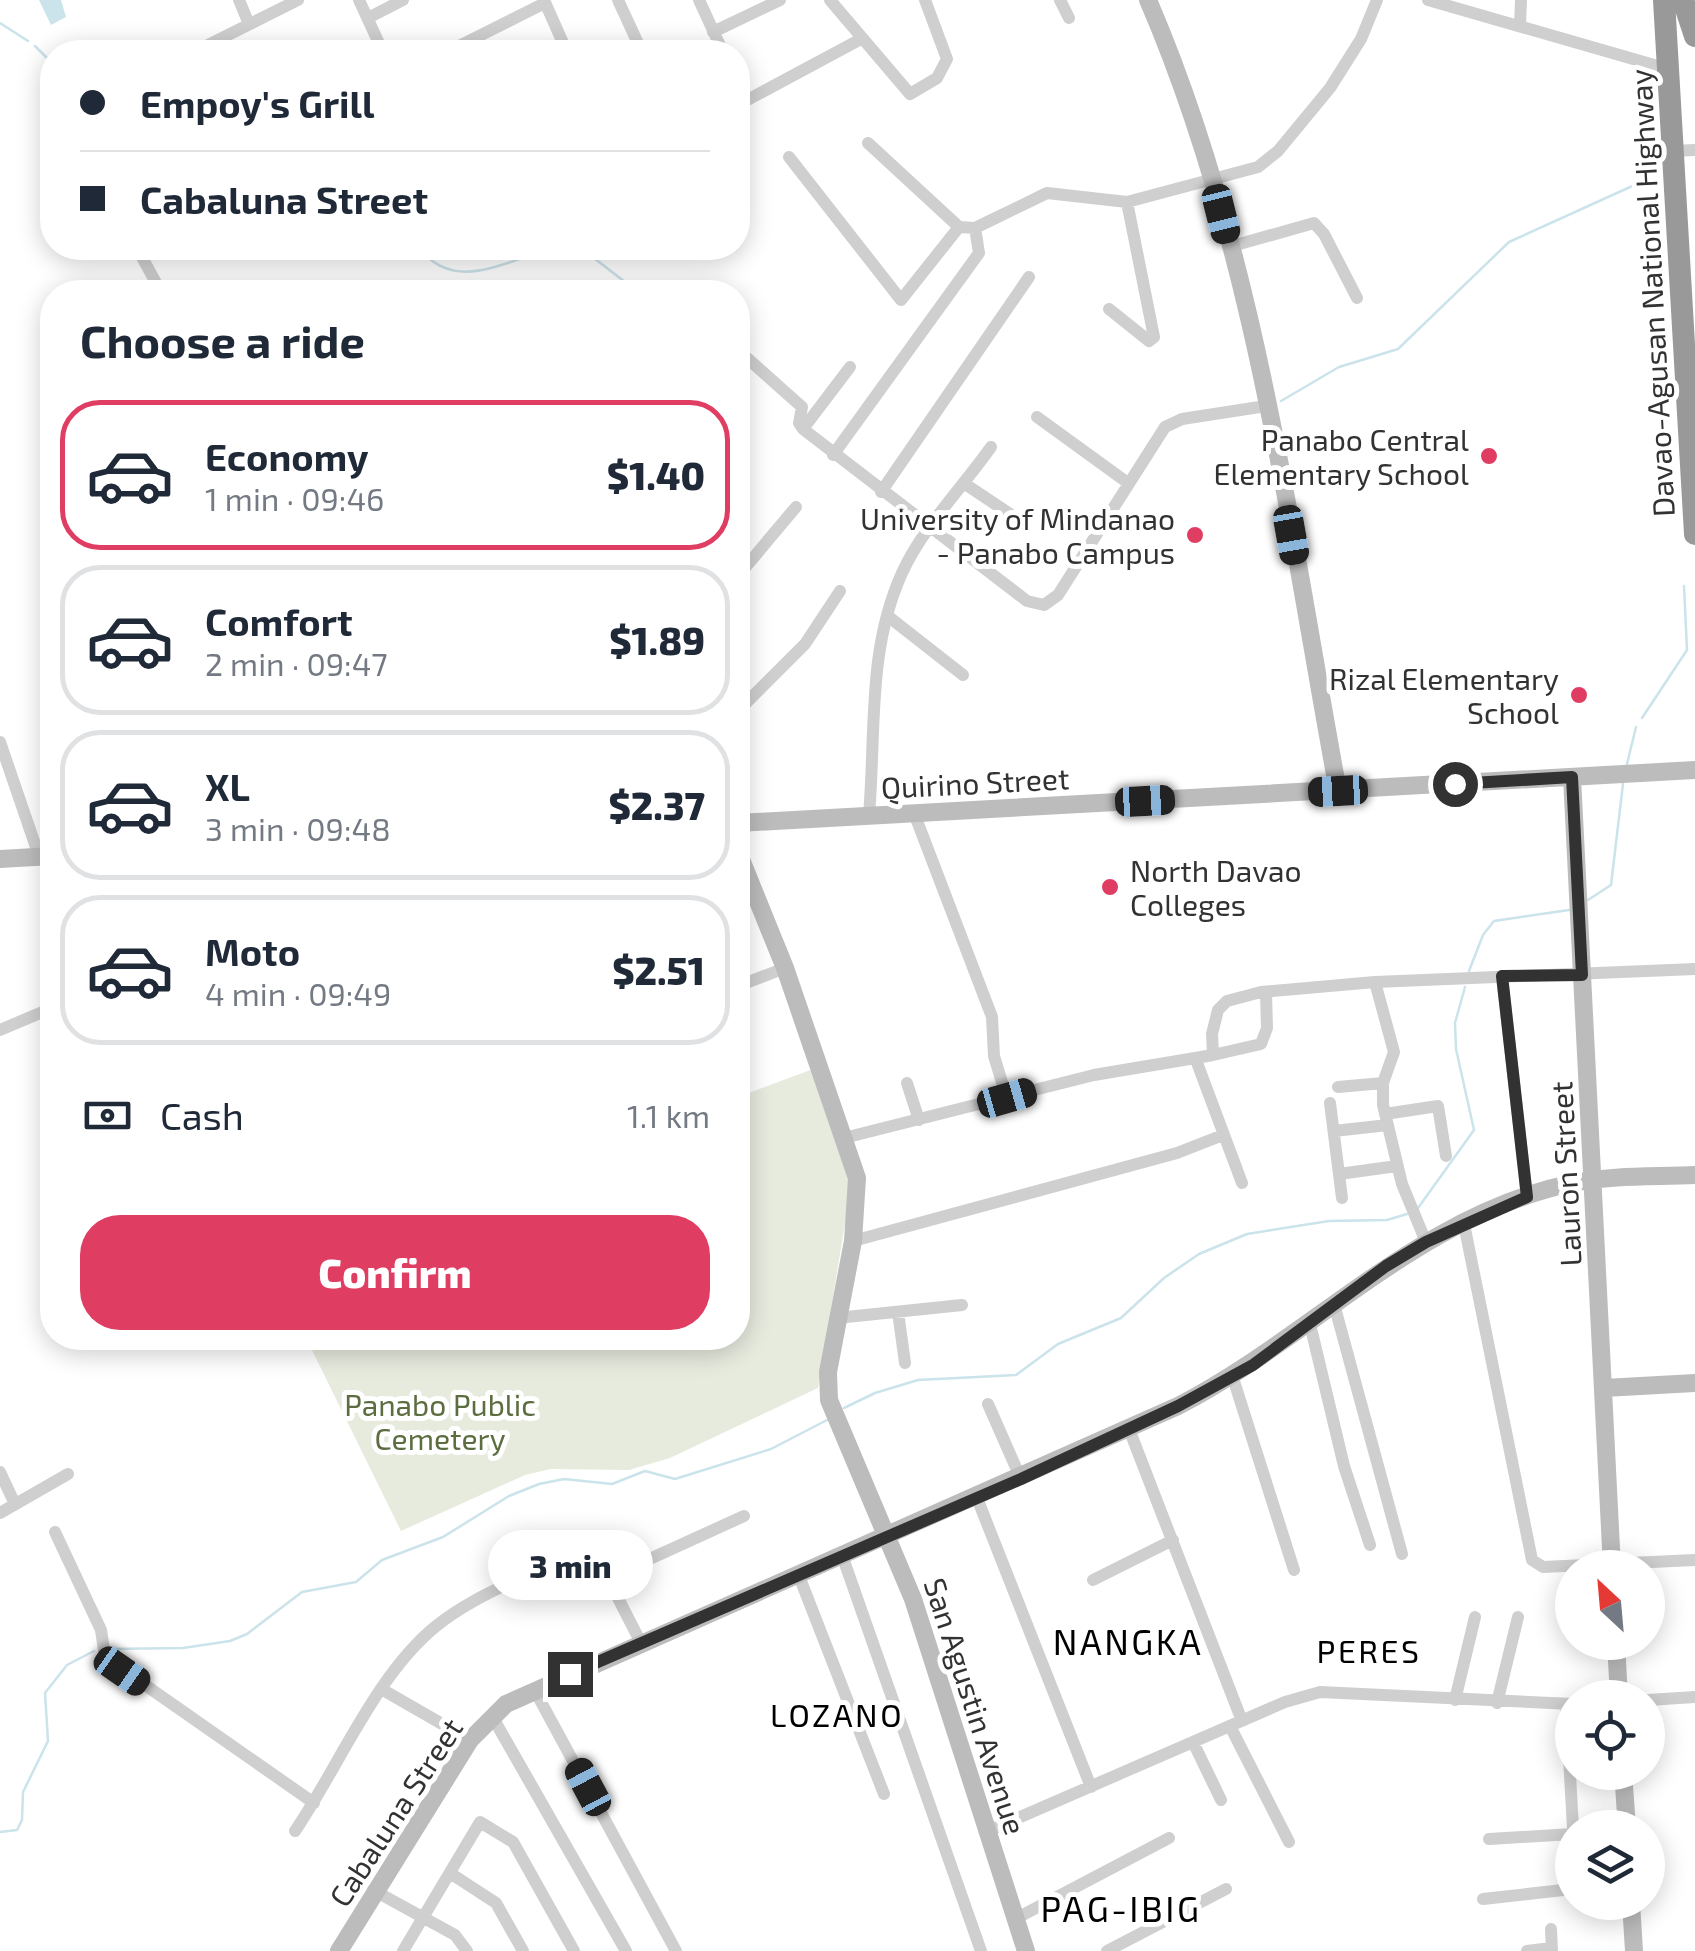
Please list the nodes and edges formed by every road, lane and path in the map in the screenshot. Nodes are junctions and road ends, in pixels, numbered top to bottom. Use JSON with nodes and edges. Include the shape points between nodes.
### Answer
{"nodes":[{"id":1,"x":239,"y":0,"type":"edge"},
{"id":2,"x":298,"y":0,"type":"edge"},
{"id":3,"x":359,"y":0,"type":"edge"},
{"id":4,"x":404,"y":0,"type":"edge"},
{"id":5,"x":618,"y":0,"type":"edge"},
{"id":6,"x":698,"y":0,"type":"edge"},
{"id":7,"x":780,"y":0,"type":"edge"},
{"id":8,"x":830,"y":0,"type":"edge"},
{"id":9,"x":925,"y":0,"type":"edge"},
{"id":10,"x":1060,"y":0,"type":"edge"},
{"id":11,"x":1148,"y":0,"type":"edge"},
{"id":12,"x":1378,"y":0,"type":"edge"},
{"id":13,"x":1521,"y":0,"type":"edge"},
{"id":14,"x":1664,"y":0,"type":"edge"},
{"id":15,"x":1680,"y":0,"type":"edge"},
{"id":16,"x":1433,"y":1,"type":"edge"},
{"id":17,"x":544,"y":2,"type":"edge"},
{"id":18,"x":368,"y":18,"type":"junction"},
{"id":19,"x":1068,"y":18,"type":"dead end"},
{"id":20,"x":249,"y":24,"type":"junction"},
{"id":21,"x":1520,"y":26,"type":"junction"},
{"id":22,"x":713,"y":32,"type":"junction"},
{"id":23,"x":1695,"y":36,"type":"edge"},
{"id":24,"x":862,"y":39,"type":"junction"},
{"id":25,"x":218,"y":40,"type":"edge"},
{"id":26,"x":378,"y":40,"type":"edge"},
{"id":27,"x":470,"y":40,"type":"edge"},
{"id":28,"x":561,"y":40,"type":"edge"},
{"id":29,"x":636,"y":40,"type":"edge"},
{"id":30,"x":717,"y":40,"type":"edge"},
{"id":31,"x":1668,"y":59,"type":"junction"},
{"id":32,"x":750,"y":98,"type":"edge"},
{"id":33,"x":868,"y":142,"type":"dead end"},
{"id":34,"x":1684,"y":150,"type":"edge"},
{"id":35,"x":789,"y":157,"type":"dead end"},
{"id":36,"x":1213,"y":180,"type":"junction"},
{"id":37,"x":1127,"y":202,"type":"junction"},
{"id":38,"x":959,"y":227,"type":"junction"},
{"id":39,"x":974,"y":228,"type":"junction"},
{"id":40,"x":1230,"y":247,"type":"junction"},
{"id":41,"x":1029,"y":277,"type":"dead end"},
{"id":42,"x":1356,"y":298,"type":"dead end"},
{"id":43,"x":1109,"y":309,"type":"dead end"},
{"id":44,"x":750,"y":361,"type":"edge"},
{"id":45,"x":850,"y":368,"type":"dead end"},
{"id":46,"x":1266,"y":406,"type":"junction"},
{"id":47,"x":1037,"y":418,"type":"dead end"},
{"id":48,"x":1692,"y":422,"type":"edge"},
{"id":49,"x":802,"y":429,"type":"junction"},
{"id":50,"x":991,"y":447,"type":"dead end"},
{"id":51,"x":833,"y":455,"type":"junction"},
{"id":52,"x":1128,"y":483,"type":"junction"},
{"id":53,"x":965,"y":484,"type":"junction"},
{"id":54,"x":881,"y":492,"type":"junction"},
{"id":55,"x":796,"y":507,"type":"dead end"},
{"id":56,"x":1010,"y":514,"type":"dead end"},
{"id":57,"x":930,"y":528,"type":"junction"},
{"id":58,"x":1695,"y":534,"type":"edge"},
{"id":59,"x":750,"y":562,"type":"edge"},
{"id":60,"x":840,"y":591,"type":"dead end"},
{"id":61,"x":889,"y":617,"type":"junction"},
{"id":62,"x":964,"y":676,"type":"dead end"},
{"id":63,"x":750,"y":698,"type":"edge"},
{"id":64,"x":0,"y":742,"type":"edge"},
{"id":65,"x":1695,"y":770,"type":"edge"},
{"id":66,"x":1572,"y":777,"type":"junction"},
{"id":67,"x":1338,"y":791,"type":"junction"},
{"id":68,"x":914,"y":813,"type":"junction"},
{"id":69,"x":870,"y":815,"type":"junction"},
{"id":70,"x":750,"y":821,"type":"edge"},
{"id":71,"x":40,"y":841,"type":"edge"},
{"id":72,"x":40,"y":856,"type":"edge"},
{"id":73,"x":0,"y":859,"type":"edge"},
{"id":74,"x":750,"y":882,"type":"edge"},
{"id":75,"x":784,"y":968,"type":"junction"},
{"id":76,"x":1695,"y":969,"type":"edge"},
{"id":77,"x":1582,"y":975,"type":"junction"},
{"id":78,"x":1502,"y":976,"type":"junction"},
{"id":79,"x":750,"y":981,"type":"edge"},
{"id":80,"x":1375,"y":982,"type":"junction"},
{"id":81,"x":1266,"y":992,"type":"junction"},
{"id":82,"x":40,"y":1013,"type":"edge"},
{"id":83,"x":0,"y":1030,"type":"edge"},
{"id":84,"x":1213,"y":1056,"type":"junction"},
{"id":85,"x":1196,"y":1060,"type":"junction"},
{"id":86,"x":1382,"y":1083,"type":"junction"},
{"id":87,"x":907,"y":1084,"type":"dead end"},
{"id":88,"x":1338,"y":1088,"type":"dead end"},
{"id":89,"x":1007,"y":1098,"type":"junction"},
{"id":90,"x":1330,"y":1104,"type":"dead end"},
{"id":91,"x":919,"y":1120,"type":"junction"},
{"id":92,"x":1387,"y":1120,"type":"junction"},
{"id":93,"x":1334,"y":1131,"type":"junction"},
{"id":94,"x":1223,"y":1135,"type":"junction"},
{"id":95,"x":844,"y":1138,"type":"junction"},
{"id":96,"x":1446,"y":1156,"type":"dead end"},
{"id":97,"x":1398,"y":1166,"type":"junction"},
{"id":98,"x":1339,"y":1174,"type":"junction"},
{"id":99,"x":1695,"y":1174,"type":"edge"},
{"id":100,"x":1593,"y":1180,"type":"junction"},
{"id":101,"x":1242,"y":1182,"type":"dead end"},
{"id":102,"x":1527,"y":1197,"type":"junction"},
{"id":103,"x":1342,"y":1198,"type":"dead end"},
{"id":104,"x":1464,"y":1224,"type":"junction"},
{"id":105,"x":853,"y":1240,"type":"junction"},
{"id":106,"x":1426,"y":1242,"type":"junction"},
{"id":107,"x":1334,"y":1304,"type":"junction"},
{"id":108,"x":962,"y":1305,"type":"dead end"},
{"id":109,"x":898,"y":1312,"type":"junction"},
{"id":110,"x":837,"y":1318,"type":"junction"},
{"id":111,"x":1310,"y":1324,"type":"junction"},
{"id":112,"x":905,"y":1363,"type":"dead end"},
{"id":113,"x":1233,"y":1378,"type":"junction"},
{"id":114,"x":1695,"y":1383,"type":"edge"},
{"id":115,"x":1604,"y":1388,"type":"junction"},
{"id":116,"x":988,"y":1404,"type":"dead end"},
{"id":117,"x":1129,"y":1429,"type":"junction"},
{"id":118,"x":0,"y":1472,"type":"edge"},
{"id":119,"x":68,"y":1474,"type":"dead end"},
{"id":120,"x":1021,"y":1479,"type":"junction"},
{"id":121,"x":978,"y":1498,"type":"junction"},
{"id":122,"x":15,"y":1504,"type":"junction"},
{"id":123,"x":0,"y":1513,"type":"edge"},
{"id":124,"x":744,"y":1516,"type":"dead end"},
{"id":125,"x":55,"y":1532,"type":"dead end"},
{"id":126,"x":888,"y":1537,"type":"junction"},
{"id":127,"x":1173,"y":1540,"type":"junction"},
{"id":128,"x":1370,"y":1545,"type":"dead end"},
{"id":129,"x":1611,"y":1550,"type":"edge"},
{"id":130,"x":596,"y":1554,"type":"dead end"},
{"id":131,"x":1402,"y":1554,"type":"dead end"},
{"id":132,"x":843,"y":1558,"type":"junction"},
{"id":133,"x":1695,"y":1560,"type":"edge"},
{"id":134,"x":1665,"y":1562,"type":"edge"},
{"id":135,"x":1555,"y":1567,"type":"edge"},
{"id":136,"x":536,"y":1570,"type":"dead end"},
{"id":137,"x":1294,"y":1570,"type":"dead end"},
{"id":138,"x":799,"y":1576,"type":"junction"},
{"id":139,"x":608,"y":1578,"type":"junction"},
{"id":140,"x":1093,"y":1580,"type":"dead end"},
{"id":141,"x":1475,"y":1617,"type":"dead end"},
{"id":142,"x":1518,"y":1617,"type":"dead end"},
{"id":143,"x":641,"y":1644,"type":"junction"},
{"id":144,"x":534,"y":1689,"type":"junction"},
{"id":145,"x":383,"y":1690,"type":"junction"},
{"id":146,"x":1695,"y":1696,"type":"edge"},
{"id":147,"x":1665,"y":1699,"type":"edge"},
{"id":148,"x":1455,"y":1700,"type":"junction"},
{"id":149,"x":1497,"y":1703,"type":"junction"},
{"id":150,"x":1555,"y":1704,"type":"edge"},
{"id":151,"x":492,"y":1716,"type":"junction"},
{"id":152,"x":1236,"y":1723,"type":"junction"},
{"id":153,"x":470,"y":1740,"type":"junction"},
{"id":154,"x":1193,"y":1742,"type":"junction"},
{"id":155,"x":1091,"y":1786,"type":"junction"},
{"id":156,"x":884,"y":1794,"type":"dead end"},
{"id":157,"x":1221,"y":1800,"type":"dead end"},
{"id":158,"x":314,"y":1803,"type":"junction"},
{"id":159,"x":295,"y":1831,"type":"dead end"},
{"id":160,"x":988,"y":1831,"type":"junction"},
{"id":161,"x":1555,"y":1833,"type":"edge"},
{"id":162,"x":1169,"y":1838,"type":"dead end"},
{"id":163,"x":1490,"y":1839,"type":"dead end"},
{"id":164,"x":1289,"y":1842,"type":"dead end"},
{"id":165,"x":450,"y":1873,"type":"junction"},
{"id":166,"x":1226,"y":1888,"type":"dead end"},
{"id":167,"x":373,"y":1890,"type":"junction"},
{"id":168,"x":1555,"y":1892,"type":"edge"},
{"id":169,"x":1483,"y":1899,"type":"dead end"},
{"id":170,"x":421,"y":1917,"type":"junction"},
{"id":171,"x":1017,"y":1918,"type":"junction"},
{"id":172,"x":1632,"y":1920,"type":"edge"},
{"id":173,"x":1551,"y":1929,"type":"dead end"},
{"id":174,"x":1552,"y":1949,"type":"edge"},
{"id":175,"x":339,"y":1951,"type":"edge"},
{"id":176,"x":403,"y":1951,"type":"edge"},
{"id":177,"x":467,"y":1951,"type":"edge"},
{"id":178,"x":524,"y":1951,"type":"edge"},
{"id":179,"x":574,"y":1951,"type":"edge"},
{"id":180,"x":626,"y":1951,"type":"edge"},
{"id":181,"x":676,"y":1951,"type":"edge"},
{"id":182,"x":981,"y":1951,"type":"edge"},
{"id":183,"x":1026,"y":1951,"type":"edge"},
{"id":184,"x":1107,"y":1951,"type":"edge"},
{"id":185,"x":1527,"y":1951,"type":"edge"},
{"id":186,"x":1634,"y":1951,"type":"edge"}],
"edges":[{"from":1,"to":20,"type":"street"},
{"from":2,"to":20,"type":"street"},
{"from":3,"to":18,"type":"street"},
{"from":4,"to":18,"type":"street"},
{"from":5,"to":29,"type":"street"},
{"from":6,"to":22,"type":"street"},
{"from":7,"to":22,"type":"street"},
{"from":8,"to":24,"type":"street"},
{"from":9,"to":24,"type":"street","via":[[947,59],[922,90],[904,91]]},
{"from":10,"to":19,"type":"street"},
{"from":11,"to":36,"type":"street","via":[[1184,83]]},
{"from":12,"to":36,"type":"street","via":[[1347,64],[1278,151],[1258,167]]},
{"from":13,"to":21,"type":"street"},
{"from":14,"to":31,"type":"highway","name":"Davao-Agusan National Highway"},
{"from":15,"to":23,"type":"highway","name":"Davao-Agusan National Highway"},
{"from":15,"to":31,"type":"highway","name":"Davao-Agusan National Highway"},
{"from":16,"to":21,"type":"street"},
{"from":17,"to":27,"type":"street"},
{"from":17,"to":28,"type":"street"},
{"from":18,"to":26,"type":"street"},
{"from":20,"to":25,"type":"street"},
{"from":21,"to":31,"type":"street"},
{"from":22,"to":30,"type":"street"},
{"from":24,"to":32,"type":"street"},
{"from":31,"to":34,"type":"highway","name":"Davao-Agusan National Highway"},
{"from":33,"to":38,"type":"street"},
{"from":34,"to":48,"type":"highway","name":"Davao-Agusan National Highway"},
{"from":35,"to":38,"type":"street","via":[[900,300]]},
{"from":36,"to":37,"type":"street"},
{"from":36,"to":40,"type":"street"},
{"from":37,"to":39,"type":"street","via":[[1047,193]]},
{"from":37,"to":43,"type":"street","via":[[1154,337],[1142,337]]},
{"from":38,"to":39,"type":"street"},
{"from":39,"to":51,"type":"street","via":[[980,253]]},
{"from":40,"to":42,"type":"street","via":[[1314,223]]},
{"from":40,"to":46,"type":"street"},
{"from":41,"to":54,"type":"street"},
{"from":44,"to":49,"type":"street","via":[[802,407]]},
{"from":45,"to":49,"type":"street"},
{"from":46,"to":52,"type":"street","via":[[1174,422],[1160,432]]},
{"from":46,"to":67,"type":"street"},
{"from":47,"to":52,"type":"street"},
{"from":48,"to":58,"type":"highway","name":"Davao-Agusan National Highway"},
{"from":49,"to":51,"type":"street"},
{"from":50,"to":53,"type":"street"},
{"from":51,"to":54,"type":"street"},
{"from":52,"to":57,"type":"street","via":[[1058,595],[1044,604],[1026,601]]},
{"from":53,"to":56,"type":"street"},
{"from":53,"to":57,"type":"street"},
{"from":54,"to":57,"type":"street"},
{"from":55,"to":59,"type":"street"},
{"from":57,"to":61,"type":"street","via":[[903,571]]},
{"from":60,"to":63,"type":"street","via":[[806,644]]},
{"from":61,"to":62,"type":"street"},
{"from":61,"to":69,"type":"street","via":[[872,687]]},
{"from":64,"to":71,"type":"street"},
{"from":65,"to":66,"type":"street","name":"Quirino Street"},
{"from":66,"to":67,"type":"street","name":"Quirino Street"},
{"from":66,"to":77,"type":"street","name":"Lauron Street"},
{"from":67,"to":68,"type":"street","name":"Quirino Street"},
{"from":68,"to":69,"type":"street","name":"Quirino Street"},
{"from":68,"to":89,"type":"street","via":[[992,1016],[994,1056]]},
{"from":69,"to":70,"type":"street","name":"Quirino Street"},
{"from":72,"to":73,"type":"street"},
{"from":74,"to":75,"type":"street","name":"San Agustin Avenue"},
{"from":75,"to":79,"type":"street"},
{"from":75,"to":95,"type":"street","name":"San Agustin Avenue"},
{"from":76,"to":77,"type":"street"},
{"from":77,"to":78,"type":"street"},
{"from":77,"to":100,"type":"street","name":"Lauron Street"},
{"from":78,"to":80,"type":"street"},
{"from":78,"to":102,"type":"street"},
{"from":80,"to":81,"type":"street"},
{"from":80,"to":86,"type":"street","via":[[1394,1052]]},
{"from":81,"to":84,"type":"street","via":[[1239,996],[1218,1010]]},
{"from":81,"to":84,"type":"street","via":[[1262,1044]]},
{"from":82,"to":83,"type":"street"},
{"from":84,"to":85,"type":"street"},
{"from":85,"to":89,"type":"street","via":[[1094,1074]]},
{"from":85,"to":94,"type":"street"},
{"from":86,"to":88,"type":"street"},
{"from":86,"to":92,"type":"street"},
{"from":87,"to":91,"type":"street"},
{"from":89,"to":91,"type":"street"},
{"from":90,"to":93,"type":"street"},
{"from":91,"to":95,"type":"street"},
{"from":92,"to":93,"type":"street"},
{"from":92,"to":96,"type":"street","via":[[1438,1106]]},
{"from":92,"to":97,"type":"street"},
{"from":93,"to":98,"type":"street"},
{"from":94,"to":101,"type":"street"},
{"from":94,"to":105,"type":"street"},
{"from":95,"to":105,"type":"street","name":"San Agustin Avenue","via":[[858,1187]]},
{"from":97,"to":98,"type":"street"},
{"from":97,"to":106,"type":"street"},
{"from":98,"to":103,"type":"street"},
{"from":99,"to":100,"type":"street","name":"Cabaluna Street"},
{"from":100,"to":102,"type":"street","name":"Cabaluna Street"},
{"from":100,"to":115,"type":"street","name":"Lauron Street"},
{"from":102,"to":104,"type":"street","name":"Cabaluna Street"},
{"from":104,"to":106,"type":"street","name":"Cabaluna Street"},
{"from":104,"to":135,"type":"street","via":[[1532,1560]]},
{"from":105,"to":110,"type":"street","name":"San Agustin Avenue"},
{"from":106,"to":107,"type":"street","name":"Cabaluna Street"},
{"from":107,"to":111,"type":"street","name":"Cabaluna Street"},
{"from":107,"to":131,"type":"street"},
{"from":108,"to":109,"type":"street"},
{"from":109,"to":110,"type":"street"},
{"from":109,"to":112,"type":"street"},
{"from":110,"to":126,"type":"street","name":"San Agustin Avenue","via":[[827,1391]]},
{"from":111,"to":113,"type":"street","name":"Cabaluna Street"},
{"from":111,"to":128,"type":"street"},
{"from":113,"to":117,"type":"street","name":"Cabaluna Street"},
{"from":113,"to":137,"type":"street"},
{"from":114,"to":115,"type":"street"},
{"from":115,"to":129,"type":"street","name":"Lauron Street"},
{"from":116,"to":120,"type":"street"},
{"from":117,"to":120,"type":"street","name":"Cabaluna Street"},
{"from":117,"to":127,"type":"street"},
{"from":118,"to":122,"type":"street"},
{"from":119,"to":122,"type":"street"},
{"from":120,"to":121,"type":"street","name":"Cabaluna Street"},
{"from":121,"to":126,"type":"street","name":"Cabaluna Street"},
{"from":121,"to":155,"type":"street"},
{"from":122,"to":123,"type":"street"},
{"from":124,"to":139,"type":"street"},
{"from":125,"to":158,"type":"street","via":[[101,1630],[105,1657]]},
{"from":126,"to":132,"type":"street","name":"Cabaluna Street"},
{"from":126,"to":160,"type":"street","name":"San Agustin Avenue"},
{"from":127,"to":140,"type":"street"},
{"from":127,"to":152,"type":"street"},
{"from":130,"to":139,"type":"street"},
{"from":132,"to":138,"type":"street","name":"Cabaluna Street"},
{"from":132,"to":182,"type":"street"},
{"from":133,"to":134,"type":"street"},
{"from":136,"to":145,"type":"street","via":[[438,1624]]},
{"from":138,"to":143,"type":"street","name":"Cabaluna Street"},
{"from":138,"to":156,"type":"street"},
{"from":139,"to":143,"type":"street"},
{"from":141,"to":148,"type":"street"},
{"from":142,"to":149,"type":"street"},
{"from":143,"to":144,"type":"street","name":"Cabaluna Street"},
{"from":144,"to":151,"type":"street","name":"Cabaluna Street"},
{"from":144,"to":181,"type":"street"},
{"from":145,"to":153,"type":"street"},
{"from":145,"to":158,"type":"street"},
{"from":146,"to":147,"type":"street"},
{"from":148,"to":149,"type":"street"},
{"from":148,"to":152,"type":"street","via":[[1320,1692]]},
{"from":149,"to":150,"type":"street"},
{"from":151,"to":153,"type":"street","name":"Cabaluna Street"},
{"from":151,"to":180,"type":"street"},
{"from":152,"to":154,"type":"street"},
{"from":152,"to":164,"type":"street"},
{"from":153,"to":167,"type":"street","name":"Cabaluna Street"},
{"from":154,"to":155,"type":"street"},
{"from":154,"to":157,"type":"street"},
{"from":155,"to":160,"type":"street"},
{"from":158,"to":159,"type":"street"},
{"from":160,"to":171,"type":"street","name":"San Agustin Avenue"},
{"from":161,"to":163,"type":"street"},
{"from":162,"to":171,"type":"street"},
{"from":165,"to":170,"type":"street"},
{"from":165,"to":178,"type":"street","via":[[496,1903]]},
{"from":165,"to":179,"type":"street","via":[[476,1825],[513,1842]]},
{"from":166,"to":184,"type":"street"},
{"from":167,"to":170,"type":"street"},
{"from":167,"to":175,"type":"street","name":"Cabaluna Street"},
{"from":168,"to":169,"type":"street"},
{"from":170,"to":176,"type":"street"},
{"from":170,"to":177,"type":"street","via":[[454,1935]]},
{"from":171,"to":183,"type":"street","name":"San Agustin Avenue"},
{"from":172,"to":186,"type":"street"},
{"from":173,"to":174,"type":"street"},
{"from":174,"to":185,"type":"street"}]}
